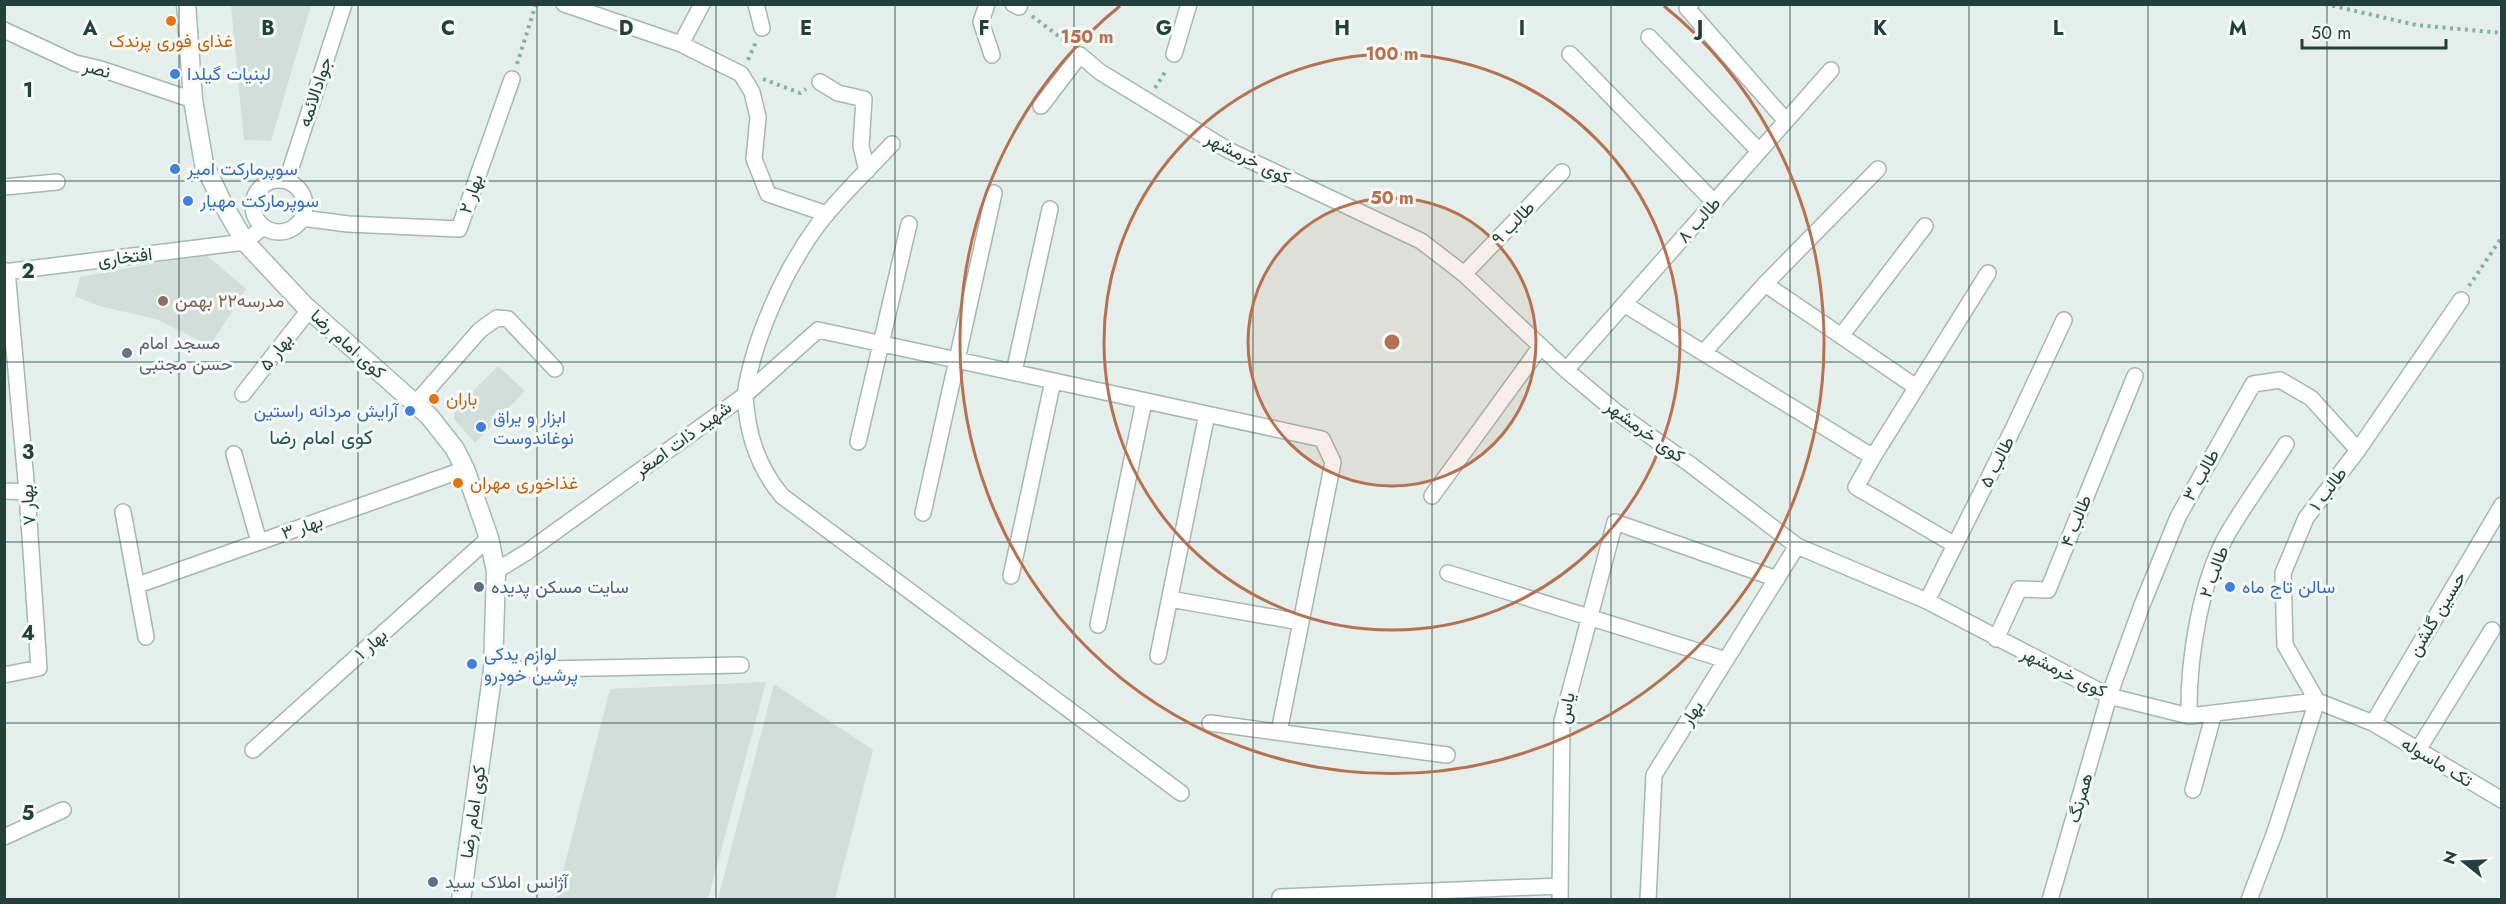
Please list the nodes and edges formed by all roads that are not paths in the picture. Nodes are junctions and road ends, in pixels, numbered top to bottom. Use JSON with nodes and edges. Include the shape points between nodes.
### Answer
{"nodes":[{"id":1,"x":186,"y":4,"type":"edge"},
{"id":2,"x":344,"y":4,"type":"edge"},
{"id":3,"x":564,"y":4,"type":"edge"},
{"id":4,"x":702,"y":4,"type":"edge"},
{"id":5,"x":756,"y":4,"type":"edge"},
{"id":6,"x":987,"y":4,"type":"edge"},
{"id":7,"x":1188,"y":4,"type":"edge"},
{"id":8,"x":1691,"y":4,"type":"edge"},
{"id":9,"x":762,"y":28,"type":"road end"},
{"id":10,"x":4,"y":30,"type":"edge"},
{"id":11,"x":1649,"y":37,"type":"dead end"},
{"id":12,"x":681,"y":44,"type":"junction"},
{"id":13,"x":1174,"y":54,"type":"road end"},
{"id":14,"x":1570,"y":54,"type":"dead end"},
{"id":15,"x":992,"y":55,"type":"dead end"},
{"id":16,"x":1831,"y":70,"type":"dead end"},
{"id":17,"x":512,"y":79,"type":"road end"},
{"id":18,"x":820,"y":82,"type":"road end"},
{"id":19,"x":193,"y":100,"type":"junction"},
{"id":20,"x":1041,"y":106,"type":"dead end"},
{"id":21,"x":1786,"y":121,"type":"junction"},
{"id":22,"x":892,"y":144,"type":"dead end"},
{"id":23,"x":1759,"y":151,"type":"junction"},
{"id":24,"x":1878,"y":169,"type":"dead end"},
{"id":25,"x":867,"y":171,"type":"junction"},
{"id":26,"x":1563,"y":172,"type":"dead end"},
{"id":27,"x":287,"y":180,"type":"junction"},
{"id":28,"x":57,"y":182,"type":"dead end"},
{"id":29,"x":4,"y":187,"type":"edge"},
{"id":30,"x":994,"y":193,"type":"dead end"},
{"id":31,"x":1714,"y":202,"type":"junction"},
{"id":32,"x":1050,"y":209,"type":"dead end"},
{"id":33,"x":827,"y":214,"type":"junction"},
{"id":34,"x":302,"y":218,"type":"junction"},
{"id":35,"x":909,"y":224,"type":"dead end"},
{"id":36,"x":1925,"y":226,"type":"dead end"},
{"id":37,"x":264,"y":227,"type":"junction"},
{"id":38,"x":245,"y":242,"type":"junction"},
{"id":39,"x":6,"y":272,"type":"edge"},
{"id":40,"x":1988,"y":273,"type":"dead end"},
{"id":41,"x":1464,"y":274,"type":"junction"},
{"id":42,"x":1765,"y":285,"type":"junction"},
{"id":43,"x":2461,"y":300,"type":"road end"},
{"id":44,"x":1624,"y":304,"type":"junction"},
{"id":45,"x":309,"y":310,"type":"junction"},
{"id":46,"x":2064,"y":320,"type":"dead end"},
{"id":47,"x":1841,"y":336,"type":"junction"},
{"id":48,"x":882,"y":344,"type":"junction"},
{"id":49,"x":1540,"y":346,"type":"junction"},
{"id":50,"x":1704,"y":352,"type":"junction"},
{"id":51,"x":957,"y":360,"type":"junction"},
{"id":52,"x":555,"y":369,"type":"dead end"},
{"id":53,"x":1566,"y":370,"type":"junction"},
{"id":54,"x":1014,"y":372,"type":"junction"},
{"id":55,"x":2135,"y":376,"type":"dead end"},
{"id":56,"x":11,"y":379,"type":"edge"},
{"id":57,"x":1053,"y":381,"type":"junction"},
{"id":58,"x":1916,"y":387,"type":"junction"},
{"id":59,"x":243,"y":394,"type":"dead end"},
{"id":60,"x":745,"y":394,"type":"junction"},
{"id":61,"x":1144,"y":401,"type":"junction"},
{"id":62,"x":416,"y":404,"type":"junction"},
{"id":63,"x":1207,"y":414,"type":"junction"},
{"id":64,"x":858,"y":442,"type":"dead end"},
{"id":65,"x":2286,"y":444,"type":"dead end"},
{"id":66,"x":2358,"y":450,"type":"junction"},
{"id":67,"x":234,"y":454,"type":"dead end"},
{"id":68,"x":1873,"y":457,"type":"junction"},
{"id":69,"x":465,"y":469,"type":"junction"},
{"id":70,"x":4,"y":491,"type":"edge"},
{"id":71,"x":27,"y":492,"type":"junction"},
{"id":72,"x":1432,"y":496,"type":"dead end"},
{"id":73,"x":2502,"y":505,"type":"edge"},
{"id":74,"x":123,"y":512,"type":"dead end"},
{"id":75,"x":923,"y":513,"type":"dead end"},
{"id":76,"x":489,"y":538,"type":"junction"},
{"id":77,"x":259,"y":542,"type":"junction"},
{"id":78,"x":1955,"y":544,"type":"junction"},
{"id":79,"x":1797,"y":546,"type":"junction"},
{"id":80,"x":496,"y":571,"type":"junction"},
{"id":81,"x":1448,"y":573,"type":"dead end"},
{"id":82,"x":1011,"y":576,"type":"dead end"},
{"id":83,"x":1777,"y":579,"type":"junction"},
{"id":84,"x":138,"y":585,"type":"junction"},
{"id":85,"x":1170,"y":599,"type":"junction"},
{"id":86,"x":1927,"y":601,"type":"junction"},
{"id":87,"x":1588,"y":617,"type":"junction"},
{"id":88,"x":1300,"y":622,"type":"junction"},
{"id":89,"x":1098,"y":625,"type":"dead end"},
{"id":90,"x":2492,"y":630,"type":"dead end"},
{"id":91,"x":146,"y":637,"type":"dead end"},
{"id":92,"x":1996,"y":639,"type":"junction"},
{"id":93,"x":1158,"y":656,"type":"dead end"},
{"id":94,"x":1726,"y":660,"type":"junction"},
{"id":95,"x":741,"y":665,"type":"dead end"},
{"id":96,"x":493,"y":670,"type":"junction"},
{"id":97,"x":4,"y":675,"type":"edge"},
{"id":98,"x":2109,"y":696,"type":"junction"},
{"id":99,"x":2317,"y":701,"type":"junction"},
{"id":100,"x":2214,"y":713,"type":"junction"},
{"id":101,"x":2189,"y":716,"type":"junction"},
{"id":102,"x":1210,"y":723,"type":"dead end"},
{"id":103,"x":2373,"y":723,"type":"junction"},
{"id":104,"x":1279,"y":732,"type":"junction"},
{"id":105,"x":253,"y":750,"type":"dead end"},
{"id":106,"x":2418,"y":750,"type":"junction"},
{"id":107,"x":1447,"y":755,"type":"dead end"},
{"id":108,"x":2193,"y":790,"type":"dead end"},
{"id":109,"x":1181,"y":793,"type":"dead end"},
{"id":110,"x":2502,"y":800,"type":"edge"},
{"id":111,"x":63,"y":810,"type":"dead end"},
{"id":112,"x":4,"y":837,"type":"edge"},
{"id":113,"x":1560,"y":893,"type":"edge"},
{"id":114,"x":1280,"y":897,"type":"dead end"},
{"id":115,"x":461,"y":900,"type":"edge"},
{"id":116,"x":1648,"y":900,"type":"edge"},
{"id":117,"x":2050,"y":900,"type":"edge"},
{"id":118,"x":2249,"y":900,"type":"edge"}],
"edges":[{"from":1,"to":19,"type":"main road","name":"کوی امام رضا"},
{"from":2,"to":27,"type":"street","name":"جوادالائمه"},
{"from":3,"to":12,"type":"street"},
{"from":4,"to":12,"type":"street"},
{"from":5,"to":9,"type":"street"},
{"from":6,"to":15,"type":"street","via":[[981,22]]},
{"from":7,"to":13,"type":"street"},
{"from":8,"to":21,"type":"street","via":[[1687,8]]},
{"from":10,"to":19,"type":"street","name":"نصر","via":[[75,63]]},
{"from":11,"to":23,"type":"street"},
{"from":12,"to":33,"type":"street","via":[[741,74],[752,92],[758,117],[754,159],[768,194]]},
{"from":14,"to":31,"type":"street"},
{"from":16,"to":21,"type":"street","name":"طالب ۸"},
{"from":17,"to":34,"type":"street","name":"بهار ۲","via":[[459,229]]},
{"from":18,"to":25,"type":"street","via":[[837,93],[864,99],[861,146]]},
{"from":19,"to":38,"type":"main road","name":"کوی امام رضا","via":[[204,164]]},
{"from":20,"to":41,"type":"street","name":"کوی خرمشهر","via":[[1080,55],[1100,72],[1228,150],[1421,241]]},
{"from":21,"to":23,"type":"street","name":"طالب ۸"},
{"from":22,"to":25,"type":"street","name":"شهید ذات اصغر"},
{"from":23,"to":31,"type":"street","name":"طالب ۸"},
{"from":24,"to":42,"type":"street"},
{"from":25,"to":33,"type":"street","name":"شهید ذات اصغر"},
{"from":26,"to":41,"type":"street","name":"طالب ۹"},
{"from":27,"to":34,"type":"street","via":[[299,189],[305,203]]},
{"from":27,"to":37,"type":"street","via":[[272,180],[260,188],[253,201],[254,216]]},
{"from":28,"to":29,"type":"street"},
{"from":30,"to":51,"type":"street"},
{"from":31,"to":44,"type":"street","name":"طالب ۸"},
{"from":32,"to":54,"type":"street"},
{"from":33,"to":60,"type":"street","name":"شهید ذات اصغر","via":[[796,260],[770,314],[749,366]]},
{"from":34,"to":37,"type":"street","via":[[292,228],[278,232]]},
{"from":35,"to":48,"type":"street"},
{"from":36,"to":47,"type":"street"},
{"from":37,"to":38,"type":"street"},
{"from":38,"to":39,"type":"street","name":"افتخاری"},
{"from":38,"to":45,"type":"main road","name":"کوی امام رضا"},
{"from":39,"to":56,"type":"street","name":"بهار ۷"},
{"from":40,"to":58,"type":"street"},
{"from":41,"to":49,"type":"street","name":"کوی خرمشهر"},
{"from":42,"to":47,"type":"street"},
{"from":42,"to":50,"type":"street"},
{"from":43,"to":66,"type":"street","name":"طالب ۱"},
{"from":44,"to":50,"type":"street"},
{"from":44,"to":53,"type":"street","name":"طالب ۸"},
{"from":45,"to":59,"type":"street","name":"بهار ۵"},
{"from":45,"to":62,"type":"main road","name":"کوی امام رضا"},
{"from":46,"to":78,"type":"street","name":"طالب ۵"},
{"from":47,"to":58,"type":"street"},
{"from":48,"to":51,"type":"street"},
{"from":48,"to":60,"type":"street","via":[[818,330]]},
{"from":48,"to":64,"type":"street"},
{"from":49,"to":53,"type":"street","name":"کوی خرمشهر"},
{"from":49,"to":72,"type":"street"},
{"from":50,"to":68,"type":"street"},
{"from":51,"to":54,"type":"street"},
{"from":51,"to":75,"type":"street"},
{"from":52,"to":62,"type":"street","via":[[508,319],[497,318],[480,330]]},
{"from":53,"to":79,"type":"street","name":"کوی خرمشهر"},
{"from":54,"to":57,"type":"street"},
{"from":55,"to":92,"type":"street","name":"طالب ۴","via":[[2048,590],[2019,590]]},
{"from":56,"to":71,"type":"street","name":"بهار ۷"},
{"from":57,"to":61,"type":"street"},
{"from":57,"to":82,"type":"street"},
{"from":58,"to":68,"type":"street"},
{"from":60,"to":80,"type":"street","name":"شهید ذات اصغر"},
{"from":60,"to":109,"type":"street","via":[[752,441],[768,480],[782,496]]},
{"from":61,"to":63,"type":"street"},
{"from":61,"to":89,"type":"street"},
{"from":62,"to":69,"type":"main road","name":"کوی امام رضا","via":[[455,449]]},
{"from":63,"to":85,"type":"street"},
{"from":63,"to":88,"type":"street","via":[[1322,439],[1333,462]]},
{"from":65,"to":101,"type":"street","name":"طالب ۲","via":[[2218,555],[2196,632]]},
{"from":66,"to":98,"type":"street","name":"طالب ۳","via":[[2311,398],[2280,380],[2253,384],[2178,517]]},
{"from":66,"to":99,"type":"street","name":"طالب ۱","via":[[2306,518],[2283,573],[2285,645]]},
{"from":67,"to":77,"type":"street"},
{"from":68,"to":78,"type":"street","via":[[1856,487]]},
{"from":69,"to":76,"type":"main road","name":"کوی امام رضا"},
{"from":69,"to":77,"type":"street","name":"بهار ۳"},
{"from":70,"to":71,"type":"street"},
{"from":71,"to":97,"type":"street","name":"بهار ۷","via":[[39,668]]},
{"from":73,"to":103,"type":"street","name":"حسین گلشن"},
{"from":74,"to":84,"type":"street"},
{"from":76,"to":80,"type":"main road","name":"کوی امام رضا"},
{"from":76,"to":105,"type":"street","name":"بهار ۱"},
{"from":77,"to":84,"type":"street","name":"بهار ۳"},
{"from":78,"to":86,"type":"street","name":"طالب ۵"},
{"from":79,"to":83,"type":"street","name":"بهار"},
{"from":79,"to":86,"type":"street","name":"کوی خرمشهر"},
{"from":80,"to":96,"type":"main road","name":"کوی امام رضا"},
{"from":81,"to":87,"type":"street"},
{"from":83,"to":87,"type":"street","name":"یاس","via":[[1615,522]]},
{"from":83,"to":94,"type":"street","name":"بهار"},
{"from":84,"to":91,"type":"street"},
{"from":85,"to":88,"type":"street"},
{"from":85,"to":93,"type":"street"},
{"from":86,"to":92,"type":"street","name":"کوی خرمشهر"},
{"from":87,"to":94,"type":"street"},
{"from":87,"to":113,"type":"street","name":"یاس","via":[[1562,721]]},
{"from":88,"to":104,"type":"street"},
{"from":90,"to":106,"type":"street"},
{"from":92,"to":98,"type":"street","name":"کوی خرمشهر"},
{"from":94,"to":116,"type":"street","name":"بهار","via":[[1654,775]]},
{"from":95,"to":96,"type":"street"},
{"from":96,"to":115,"type":"main road","name":"کوی امام رضا"},
{"from":98,"to":101,"type":"street","name":"کوی خرمشهر"},
{"from":98,"to":117,"type":"street","name":"همرنگ"},
{"from":99,"to":100,"type":"street","name":"کوی خرمشهر"},
{"from":99,"to":103,"type":"street","name":"کوی خرمشهر"},
{"from":99,"to":118,"type":"street"},
{"from":100,"to":101,"type":"street","name":"کوی خرمشهر"},
{"from":100,"to":108,"type":"street"},
{"from":102,"to":104,"type":"street"},
{"from":103,"to":106,"type":"street","name":"تک ماسوله"},
{"from":104,"to":107,"type":"street"},
{"from":106,"to":110,"type":"street","name":"تک ماسوله"},
{"from":111,"to":112,"type":"street"},
{"from":113,"to":114,"type":"street"}]}
